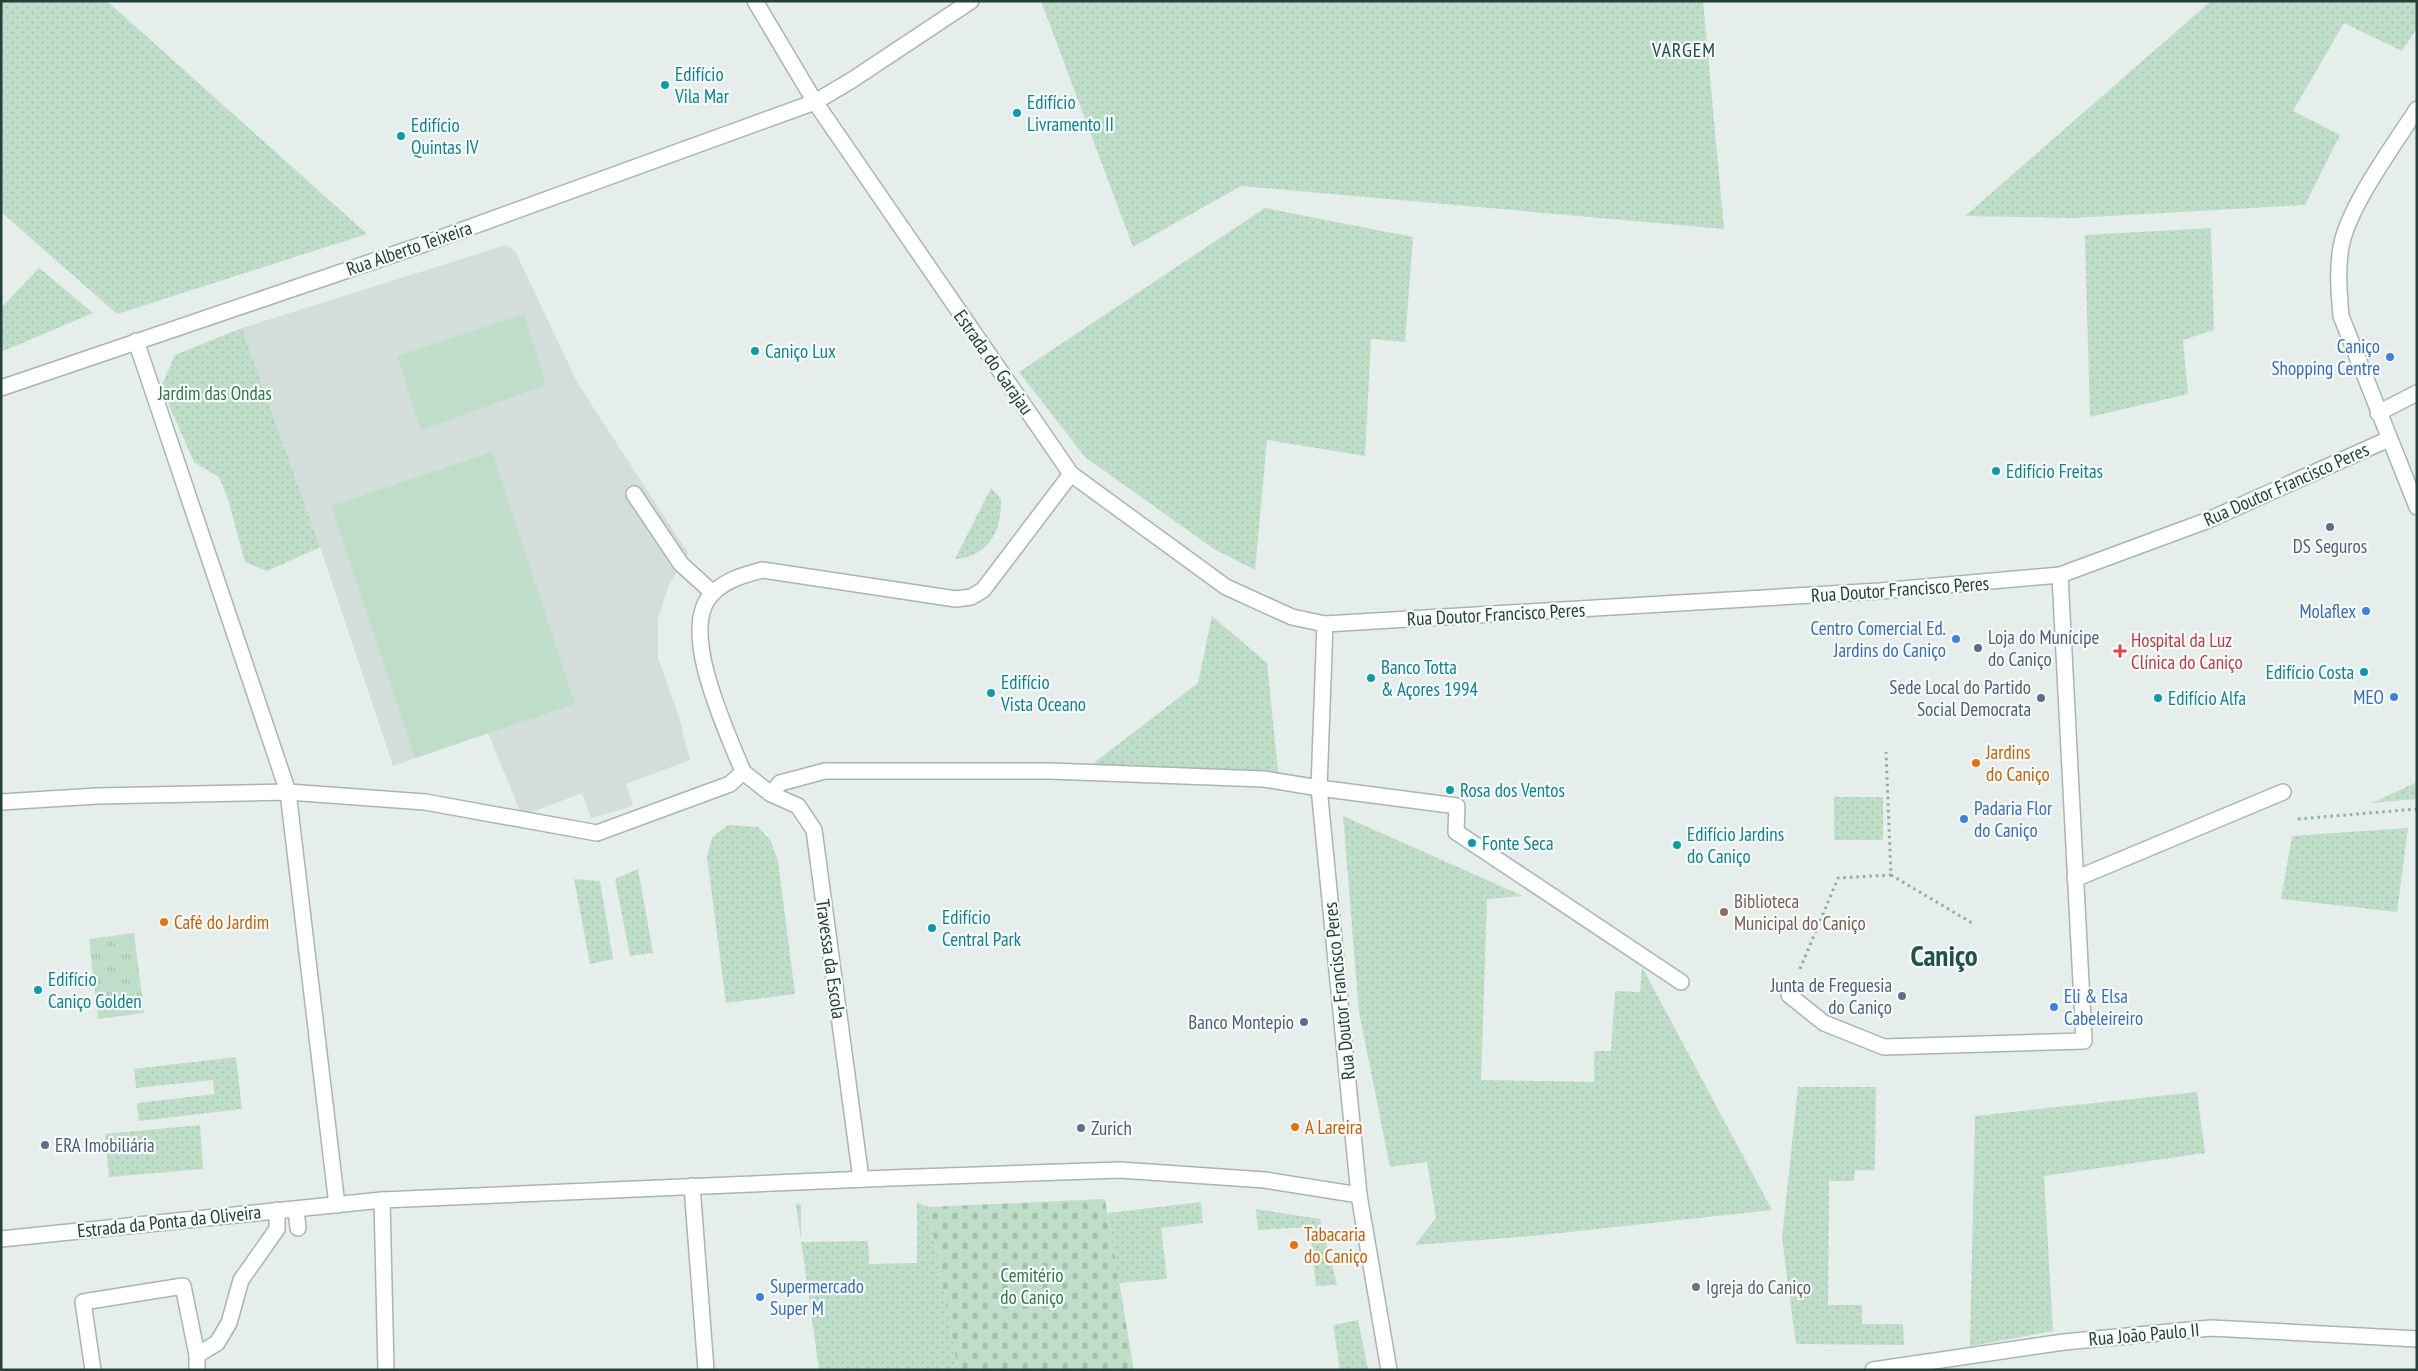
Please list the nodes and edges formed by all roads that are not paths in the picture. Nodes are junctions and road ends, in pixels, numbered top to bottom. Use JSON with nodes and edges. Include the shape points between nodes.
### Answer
{"nodes":[{"id":1,"x":755,"y":1,"type":"edge"},
{"id":2,"x":971,"y":1,"type":"edge"},
{"id":3,"x":815,"y":102,"type":"junction"},
{"id":4,"x":2417,"y":109,"type":"edge"},
{"id":5,"x":136,"y":341,"type":"junction"},
{"id":6,"x":1,"y":388,"type":"edge"},
{"id":7,"x":2417,"y":393,"type":"edge"},
{"id":8,"x":2378,"y":413,"type":"junction"},
{"id":9,"x":2389,"y":439,"type":"junction"},
{"id":10,"x":1071,"y":474,"type":"junction"},
{"id":11,"x":634,"y":494,"type":"dead end"},
{"id":12,"x":2417,"y":507,"type":"edge"},
{"id":13,"x":2060,"y":575,"type":"junction"},
{"id":14,"x":712,"y":593,"type":"junction"},
{"id":15,"x":1325,"y":624,"type":"junction"},
{"id":16,"x":743,"y":772,"type":"junction"},
{"id":17,"x":1319,"y":788,"type":"junction"},
{"id":18,"x":288,"y":792,"type":"junction"},
{"id":19,"x":2283,"y":792,"type":"road end"},
{"id":20,"x":771,"y":794,"type":"junction"},
{"id":21,"x":1,"y":802,"type":"edge"},
{"id":22,"x":2075,"y":878,"type":"junction"},
{"id":23,"x":1681,"y":982,"type":"dead end"},
{"id":24,"x":1789,"y":995,"type":"road end"},
{"id":25,"x":861,"y":1179,"type":"junction"},
{"id":26,"x":692,"y":1186,"type":"junction"},
{"id":27,"x":1359,"y":1194,"type":"junction"},
{"id":28,"x":382,"y":1200,"type":"junction"},
{"id":29,"x":337,"y":1205,"type":"junction"},
{"id":30,"x":277,"y":1210,"type":"junction"},
{"id":31,"x":296,"y":1210,"type":"junction"},
{"id":32,"x":298,"y":1228,"type":"dead end"},
{"id":33,"x":1,"y":1239,"type":"edge"},
{"id":34,"x":2417,"y":1339,"type":"edge"},
{"id":35,"x":197,"y":1362,"type":"edge"},
{"id":36,"x":93,"y":1370,"type":"edge"},
{"id":37,"x":386,"y":1370,"type":"edge"},
{"id":38,"x":706,"y":1370,"type":"edge"},
{"id":39,"x":1389,"y":1370,"type":"edge"},
{"id":40,"x":1873,"y":1370,"type":"edge"}],
"edges":[{"from":1,"to":3,"type":"street","name":"Estrada do Garajau"},
{"from":2,"to":3,"type":"street","name":"Rua Alberto Teixeira"},
{"from":3,"to":5,"type":"street","name":"Rua Alberto Teixeira","via":[[424,244]]},
{"from":3,"to":10,"type":"street","name":"Estrada do Garajau"},
{"from":4,"to":8,"type":"street","via":[[2353,213],[2341,246],[2338,282],[2341,316]]},
{"from":5,"to":6,"type":"street","name":"Rua Alberto Teixeira"},
{"from":5,"to":18,"type":"street"},
{"from":7,"to":8,"type":"street"},
{"from":8,"to":9,"type":"street"},
{"from":9,"to":12,"type":"street"},
{"from":9,"to":13,"type":"street","name":"Rua Doutor Francisco Peres","via":[[2206,521]]},
{"from":10,"to":14,"type":"street","via":[[983,590],[971,597],[956,599],[762,570],[735,577]]},
{"from":10,"to":15,"type":"street","name":"Estrada do Garajau","via":[[1226,587],[1292,617]]},
{"from":11,"to":14,"type":"street","via":[[682,564]]},
{"from":13,"to":15,"type":"street","name":"Rua Doutor Francisco Peres","via":[[1880,591]]},
{"from":13,"to":22,"type":"street"},
{"from":14,"to":16,"type":"street","via":[[703,612],[699,636],[702,663]]},
{"from":15,"to":17,"type":"street","name":"Rua Doutor Francisco Peres"},
{"from":16,"to":18,"type":"street","via":[[730,784],[597,833],[425,802]]},
{"from":16,"to":20,"type":"street","name":"Travessa da Escola"},
{"from":17,"to":20,"type":"street","via":[[1264,778],[1082,772],[825,771],[780,783]]},
{"from":17,"to":23,"type":"street","via":[[1456,806],[1456,832]]},
{"from":17,"to":27,"type":"street","name":"Rua Doutor Francisco Peres"},
{"from":18,"to":21,"type":"street","via":[[97,796]]},
{"from":18,"to":29,"type":"street"},
{"from":19,"to":22,"type":"street"},
{"from":20,"to":25,"type":"street","name":"Travessa da Escola","via":[[798,806],[814,830]]},
{"from":22,"to":24,"type":"street","via":[[2084,1041],[1884,1048],[1824,1023]]},
{"from":25,"to":26,"type":"street","name":"Estrada da Ponta da Oliveira"},
{"from":25,"to":27,"type":"street","name":"Estrada da Ponta da Oliveira","via":[[1120,1170],[1247,1178]]},
{"from":26,"to":28,"type":"street","name":"Estrada da Ponta da Oliveira"},
{"from":26,"to":38,"type":"street"},
{"from":27,"to":39,"type":"street","name":"Rua Doutor Francisco Peres"},
{"from":28,"to":29,"type":"street","name":"Estrada da Ponta da Oliveira"},
{"from":28,"to":37,"type":"street"},
{"from":29,"to":31,"type":"street","name":"Estrada da Ponta da Oliveira"},
{"from":30,"to":31,"type":"street","name":"Estrada da Ponta da Oliveira"},
{"from":30,"to":33,"type":"street","name":"Estrada da Ponta da Oliveira"},
{"from":30,"to":35,"type":"street","via":[[277,1228],[241,1280],[229,1323],[217,1344]]},
{"from":31,"to":32,"type":"street"},
{"from":34,"to":40,"type":"street","name":"Rua João Paulo II","via":[[2211,1328],[2064,1342]]},
{"from":35,"to":36,"type":"street","via":[[183,1286],[83,1302]]}]}
